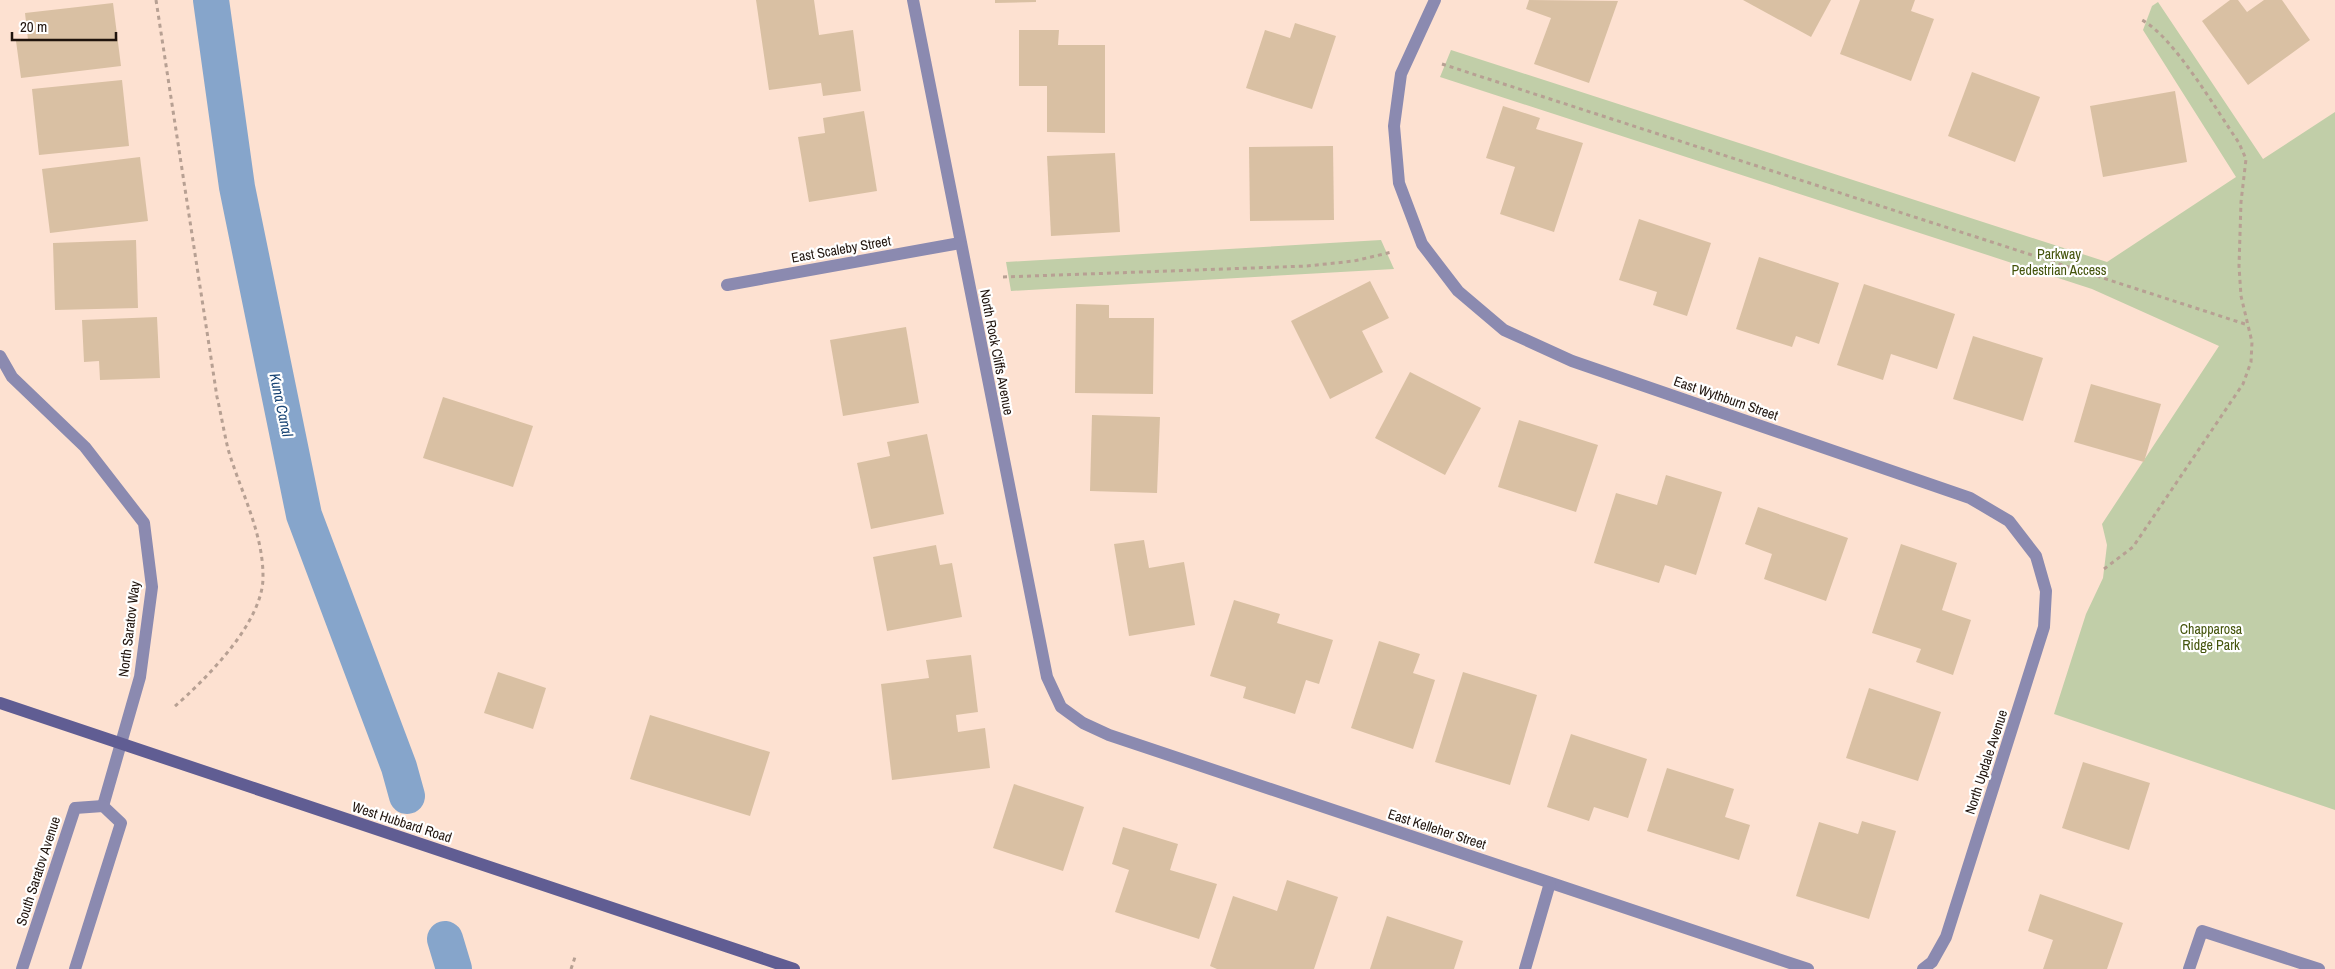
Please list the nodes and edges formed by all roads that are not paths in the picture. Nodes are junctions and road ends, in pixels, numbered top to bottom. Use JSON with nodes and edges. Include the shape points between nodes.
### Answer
{"nodes":[{"id":1,"x":913,"y":0,"type":"edge"},
{"id":2,"x":1436,"y":0,"type":"edge"},
{"id":3,"x":960,"y":243,"type":"junction"},
{"id":4,"x":727,"y":285,"type":"dead end"},
{"id":5,"x":0,"y":356,"type":"edge"},
{"id":6,"x":2036,"y":556,"type":"joint"},
{"id":7,"x":0,"y":703,"type":"edge"},
{"id":8,"x":1061,"y":706,"type":"joint"},
{"id":9,"x":121,"y":744,"type":"junction"},
{"id":10,"x":103,"y":806,"type":"junction"},
{"id":11,"x":1550,"y":883,"type":"junction"},
{"id":12,"x":22,"y":969,"type":"edge"},
{"id":13,"x":75,"y":969,"type":"edge"},
{"id":14,"x":794,"y":969,"type":"edge"},
{"id":15,"x":1525,"y":969,"type":"edge"},
{"id":16,"x":1808,"y":969,"type":"edge"},
{"id":17,"x":1923,"y":969,"type":"edge"},
{"id":18,"x":2189,"y":969,"type":"edge"},
{"id":19,"x":2319,"y":969,"type":"edge"}],
"edges":[{"from":1,"to":3,"type":"street","name":"North Rock Cliffs Avenue"},
{"from":2,"to":6,"type":"street","name":"East Wythburn Street","via":[[1402,74],[1394,126],[1399,183],[1422,244],[1458,291],[1504,330],[1572,361],[1970,498],[2009,521]]},
{"from":3,"to":4,"type":"street","name":"East Scaleby Street"},
{"from":3,"to":8,"type":"street","name":"North Rock Cliffs Avenue","via":[[1047,677]]},
{"from":5,"to":9,"type":"street","name":"North Saratov Way","via":[[12,377],[85,447],[144,523],[152,587],[140,678]]},
{"from":6,"to":17,"type":"street","name":"North Updale Avenue","via":[[2046,591],[2044,626],[1946,938],[1932,962]]},
{"from":7,"to":9,"type":"street","name":"West Hubbard Road"},
{"from":8,"to":11,"type":"street","name":"East Kelleher Street","via":[[1083,723],[1108,735]]},
{"from":9,"to":10,"type":"street","name":"North Saratov Way"},
{"from":9,"to":14,"type":"street","name":"West Hubbard Road"},
{"from":10,"to":12,"type":"street","name":"South Saratov Avenue","via":[[75,808]]},
{"from":10,"to":13,"type":"street","via":[[121,823]]},
{"from":11,"to":15,"type":"street"},
{"from":11,"to":16,"type":"street","name":"East Kelleher Street"},
{"from":18,"to":19,"type":"street","via":[[2202,932]]}]}
